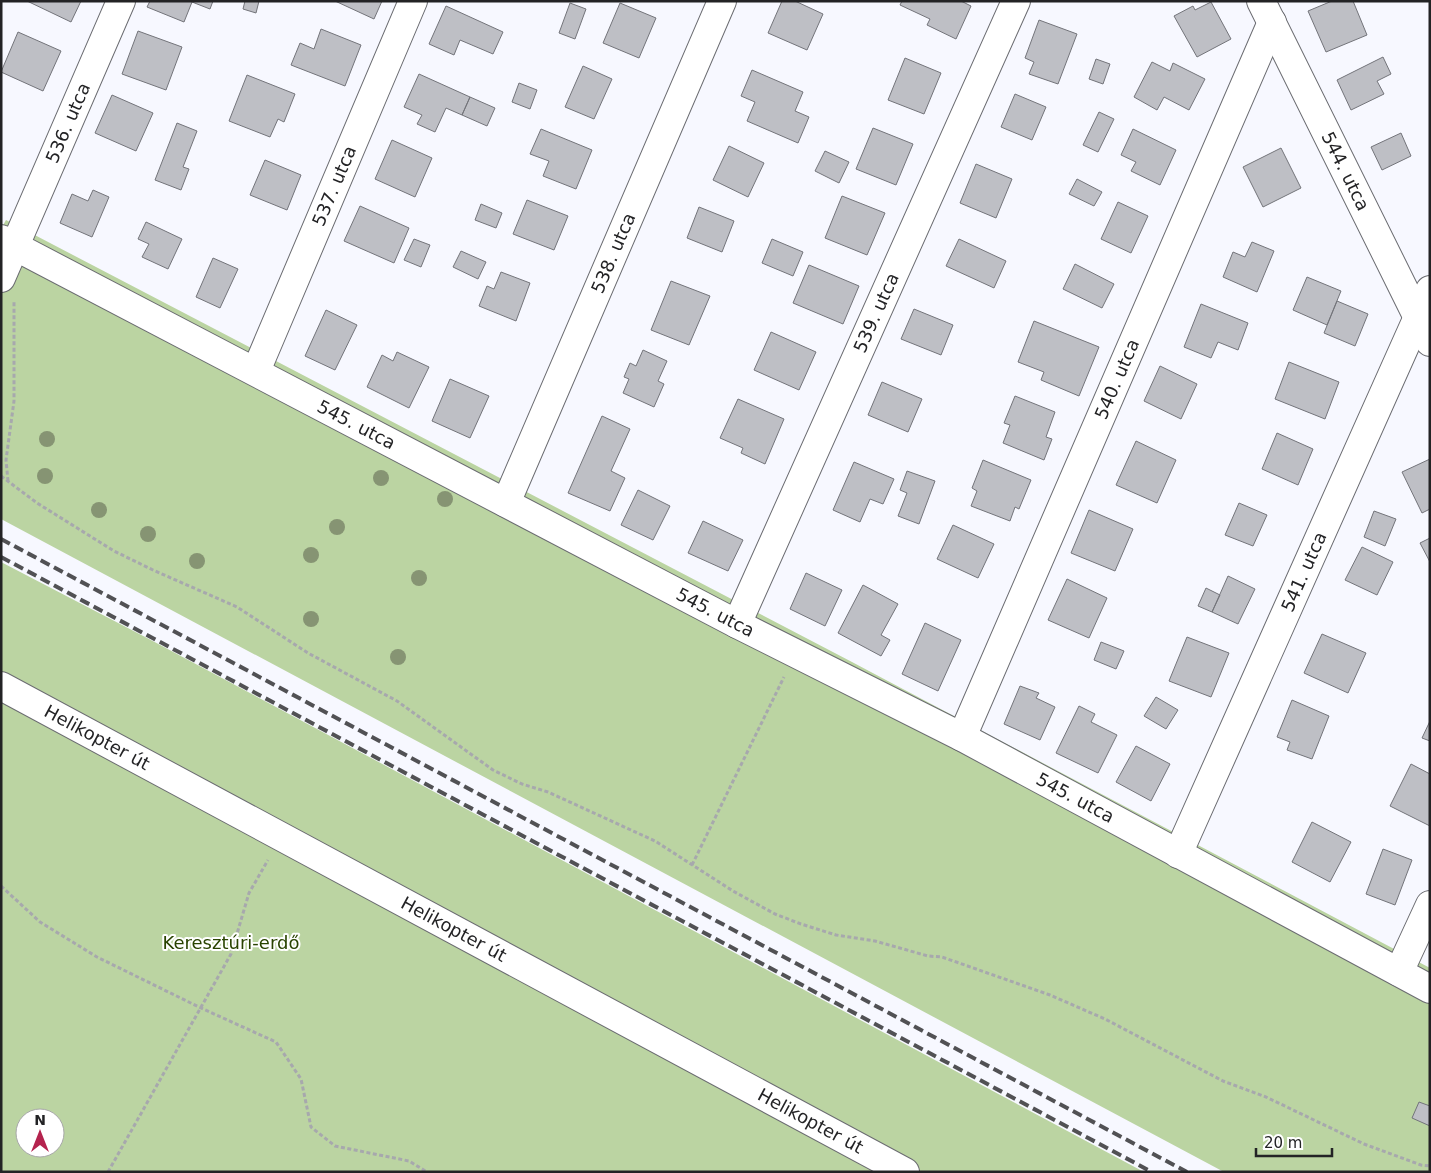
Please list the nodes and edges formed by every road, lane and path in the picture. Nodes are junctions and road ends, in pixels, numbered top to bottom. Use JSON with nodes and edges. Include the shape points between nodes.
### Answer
{"nodes":[{"id":1,"x":122,"y":1,"type":"edge"},
{"id":2,"x":414,"y":1,"type":"edge"},
{"id":3,"x":722,"y":1,"type":"edge"},
{"id":4,"x":1016,"y":1,"type":"edge"},
{"id":5,"x":1266,"y":12,"type":"edge"},
{"id":6,"x":8,"y":243,"type":"edge"},
{"id":7,"x":8,"y":286,"type":"edge"},
{"id":8,"x":1430,"y":290,"type":"edge"},
{"id":9,"x":1418,"y":318,"type":"junction"},
{"id":10,"x":1430,"y":342,"type":"edge"},
{"id":11,"x":256,"y":371,"type":"junction"},
{"id":12,"x":1,"y":476,"type":"edge"},
{"id":13,"x":8,"y":482,"type":"junction"},
{"id":14,"x":506,"y":503,"type":"junction"},
{"id":15,"x":736,"y":624,"type":"junction"},
{"id":16,"x":796,"y":654,"type":"junction"},
{"id":17,"x":1,"y":686,"type":"edge"},
{"id":18,"x":962,"y":737,"type":"junction"},
{"id":19,"x":282,"y":837,"type":"junction"},
{"id":20,"x":1178,"y":854,"type":"junction"},
{"id":21,"x":692,"y":865,"type":"junction"},
{"id":22,"x":1,"y":886,"type":"edge"},
{"id":23,"x":1430,"y":905,"type":"edge"},
{"id":24,"x":1400,"y":972,"type":"junction"},
{"id":25,"x":1430,"y":989,"type":"edge"},
{"id":26,"x":201,"y":1008,"type":"junction"},
{"id":27,"x":1430,"y":1166,"type":"edge"},
{"id":28,"x":108,"y":1172,"type":"edge"},
{"id":29,"x":427,"y":1172,"type":"edge"},
{"id":30,"x":905,"y":1172,"type":"edge"}],
"edges":[{"from":1,"to":6,"type":"street","name":"536. utca"},
{"from":2,"to":11,"type":"street","name":"537. utca"},
{"from":3,"to":14,"type":"street","name":"538. utca"},
{"from":4,"to":15,"type":"street","name":"539. utca"},
{"from":5,"to":9,"type":"street","name":"544. utca"},
{"from":5,"to":18,"type":"street","name":"540. utca"},
{"from":6,"to":7,"type":"street","name":"536. utca"},
{"from":6,"to":11,"type":"street","name":"545. utca"},
{"from":7,"to":13,"type":"path","via":[[14,401],[6,460]]},
{"from":8,"to":9,"type":"street","name":"541. utca"},
{"from":9,"to":10,"type":"street","name":"544. utca"},
{"from":9,"to":20,"type":"street","name":"541. utca"},
{"from":11,"to":14,"type":"street","name":"545. utca"},
{"from":12,"to":13,"type":"path"},
{"from":13,"to":21,"type":"path","via":[[114,551],[237,607],[308,653],[397,701],[493,770],[655,841]]},
{"from":14,"to":15,"type":"street","name":"545. utca"},
{"from":15,"to":16,"type":"street","name":"545. utca"},
{"from":16,"to":18,"type":"street","name":"545. utca"},
{"from":16,"to":21,"type":"path"},
{"from":17,"to":19,"type":"street","name":"Helikopter út"},
{"from":18,"to":20,"type":"street","name":"545. utca"},
{"from":19,"to":26,"type":"path","via":[[249,893],[232,954]]},
{"from":19,"to":30,"type":"street","name":"Helikopter út"},
{"from":20,"to":24,"type":"street","name":"545. utca"},
{"from":21,"to":27,"type":"path","via":[[732,891],[801,924],[942,957],[1050,995],[1105,1019],[1223,1081],[1266,1097],[1364,1144]]},
{"from":22,"to":26,"type":"path","via":[[40,922],[97,956]]},
{"from":23,"to":24,"type":"street"},
{"from":24,"to":25,"type":"street","name":"545. utca"},
{"from":26,"to":28,"type":"path"},
{"from":26,"to":29,"type":"path","via":[[276,1042],[301,1079],[311,1127],[335,1146],[409,1161]]}]}
